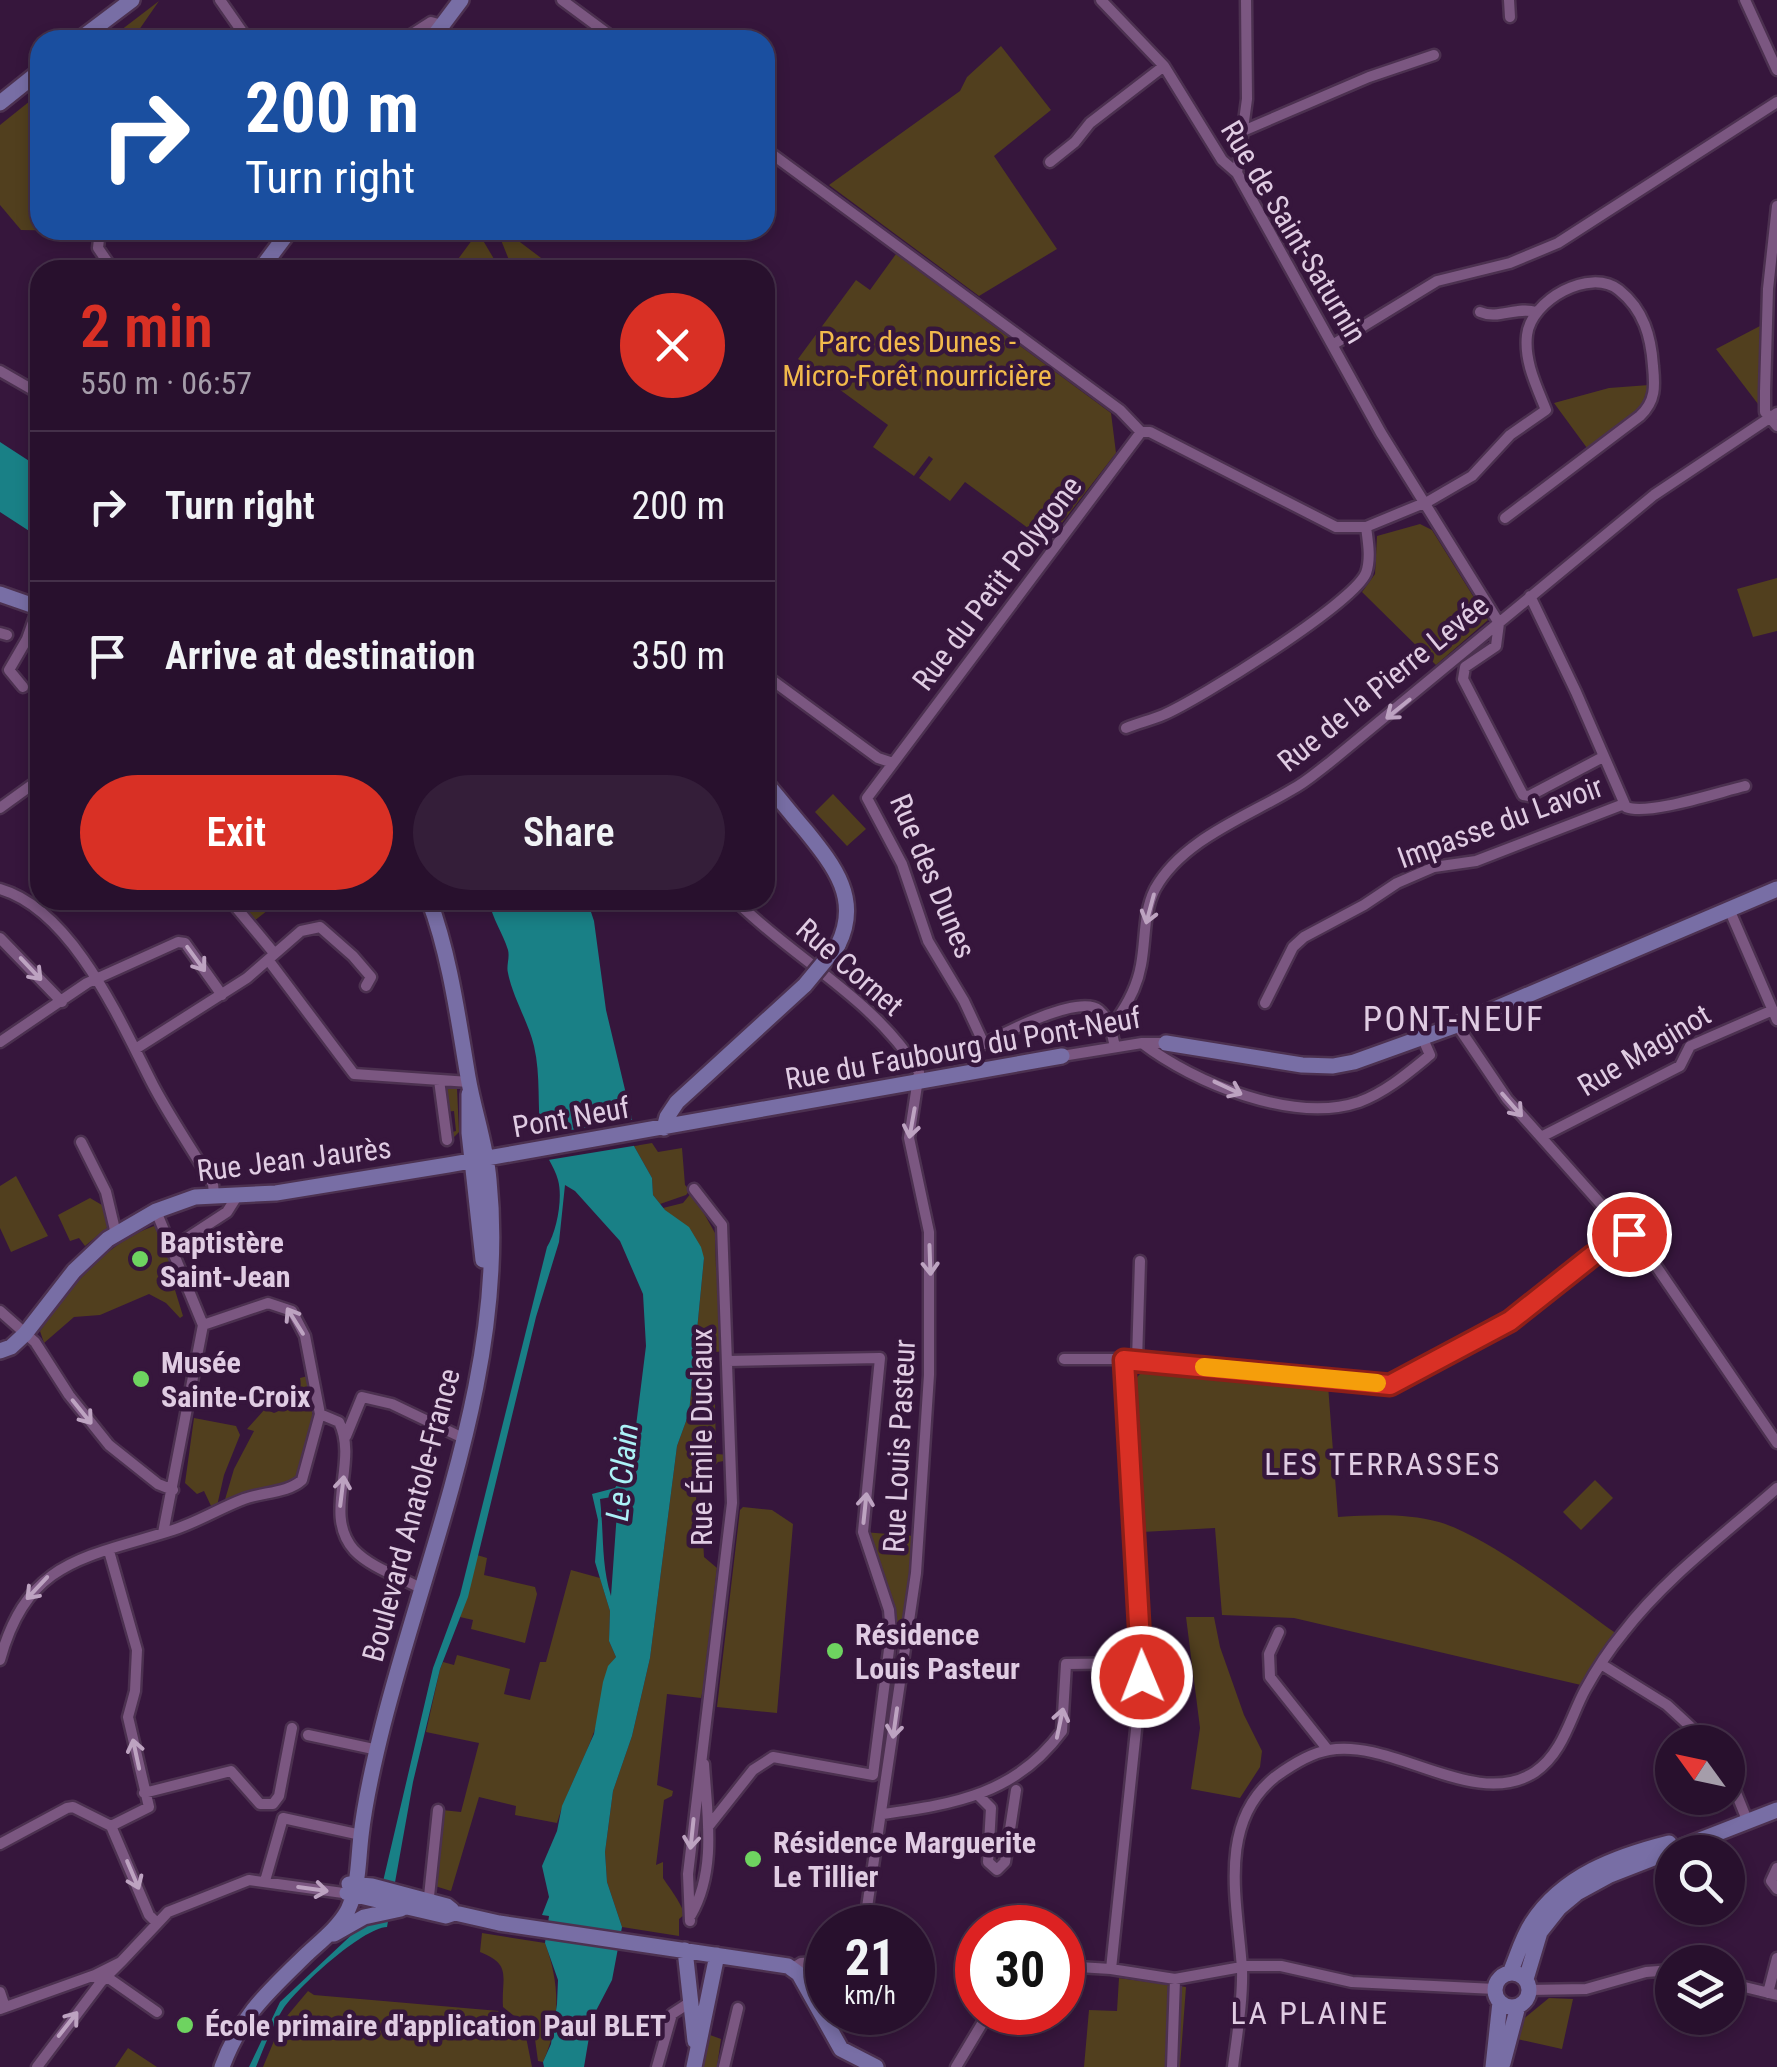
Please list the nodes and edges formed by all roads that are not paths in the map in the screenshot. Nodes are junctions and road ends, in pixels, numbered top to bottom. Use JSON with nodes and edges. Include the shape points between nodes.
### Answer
{"nodes":[{"id":1,"x":116,"y":0,"type":"edge"},
{"id":2,"x":132,"y":0,"type":"edge"},
{"id":3,"x":220,"y":0,"type":"edge"},
{"id":4,"x":460,"y":0,"type":"edge"},
{"id":5,"x":562,"y":0,"type":"edge"},
{"id":6,"x":1101,"y":0,"type":"edge"},
{"id":7,"x":1246,"y":0,"type":"edge"},
{"id":8,"x":1510,"y":0,"type":"edge"},
{"id":9,"x":1745,"y":0,"type":"edge"},
{"id":10,"x":1510,"y":17,"type":"dead end"},
{"id":11,"x":442,"y":25,"type":"junction"},
{"id":12,"x":78,"y":30,"type":"edge"},
{"id":13,"x":92,"y":30,"type":"edge"},
{"id":14,"x":241,"y":30,"type":"edge"},
{"id":15,"x":419,"y":30,"type":"edge"},
{"id":16,"x":438,"y":30,"type":"edge"},
{"id":17,"x":602,"y":30,"type":"edge"},
{"id":18,"x":1434,"y":55,"type":"dead end"},
{"id":19,"x":1164,"y":66,"type":"junction"},
{"id":20,"x":30,"y":68,"type":"edge"},
{"id":21,"x":1777,"y":70,"type":"edge"},
{"id":22,"x":30,"y":79,"type":"edge"},
{"id":23,"x":0,"y":92,"type":"edge"},
{"id":24,"x":1777,"y":102,"type":"edge"},
{"id":25,"x":0,"y":103,"type":"edge"},
{"id":26,"x":1243,"y":131,"type":"junction"},
{"id":27,"x":775,"y":156,"type":"edge"},
{"id":28,"x":1050,"y":162,"type":"dead end"},
{"id":29,"x":1237,"y":173,"type":"junction"},
{"id":30,"x":1777,"y":206,"type":"edge"},
{"id":31,"x":1480,"y":312,"type":"dead end"},
{"id":32,"x":1536,"y":312,"type":"junction"},
{"id":33,"x":1334,"y":344,"type":"junction"},
{"id":34,"x":0,"y":371,"type":"edge"},
{"id":35,"x":30,"y":388,"type":"edge"},
{"id":36,"x":1775,"y":419,"type":"edge"},
{"id":37,"x":1141,"y":432,"type":"junction"},
{"id":38,"x":1424,"y":504,"type":"junction"},
{"id":39,"x":1505,"y":518,"type":"dead end"},
{"id":40,"x":1366,"y":527,"type":"junction"},
{"id":41,"x":0,"y":594,"type":"edge"},
{"id":42,"x":1530,"y":596,"type":"junction"},
{"id":43,"x":30,"y":605,"type":"edge"},
{"id":44,"x":1499,"y":623,"type":"junction"},
{"id":45,"x":30,"y":627,"type":"edge"},
{"id":46,"x":24,"y":639,"type":"junction"},
{"id":47,"x":30,"y":641,"type":"edge"},
{"id":48,"x":775,"y":682,"type":"edge"},
{"id":49,"x":22,"y":687,"type":"dead end"},
{"id":50,"x":1126,"y":728,"type":"dead end"},
{"id":51,"x":1604,"y":757,"type":"junction"},
{"id":52,"x":893,"y":764,"type":"junction"},
{"id":53,"x":1744,"y":786,"type":"dead end"},
{"id":54,"x":30,"y":787,"type":"edge"},
{"id":55,"x":775,"y":794,"type":"edge"},
{"id":56,"x":1624,"y":804,"type":"junction"},
{"id":57,"x":0,"y":808,"type":"edge"},
{"id":58,"x":1777,"y":889,"type":"edge"},
{"id":59,"x":0,"y":890,"type":"edge"},
{"id":60,"x":30,"y":904,"type":"edge"},
{"id":61,"x":1729,"y":909,"type":"junction"},
{"id":62,"x":35,"y":910,"type":"edge"},
{"id":63,"x":237,"y":910,"type":"edge"},
{"id":64,"x":432,"y":910,"type":"edge"},
{"id":65,"x":746,"y":910,"type":"edge"},
{"id":66,"x":0,"y":938,"type":"edge"},
{"id":67,"x":272,"y":957,"type":"junction"},
{"id":68,"x":98,"y":978,"type":"junction"},
{"id":69,"x":366,"y":986,"type":"dead end"},
{"id":70,"x":222,"y":995,"type":"junction"},
{"id":71,"x":62,"y":1002,"type":"junction"},
{"id":72,"x":1265,"y":1003,"type":"dead end"},
{"id":73,"x":1775,"y":1015,"type":"edge"},
{"id":74,"x":1457,"y":1024,"type":"junction"},
{"id":75,"x":1111,"y":1027,"type":"junction"},
{"id":76,"x":1423,"y":1038,"type":"junction"},
{"id":77,"x":0,"y":1042,"type":"edge"},
{"id":78,"x":1166,"y":1042,"type":"joint"},
{"id":79,"x":1142,"y":1043,"type":"junction"},
{"id":80,"x":1114,"y":1047,"type":"junction"},
{"id":81,"x":137,"y":1048,"type":"junction"},
{"id":82,"x":1062,"y":1056,"type":"joint"},
{"id":83,"x":439,"y":1080,"type":"junction"},
{"id":84,"x":918,"y":1082,"type":"junction"},
{"id":85,"x":469,"y":1084,"type":"junction"},
{"id":86,"x":694,"y":1086,"type":"junction"},
{"id":87,"x":684,"y":1123,"type":"junction"},
{"id":88,"x":657,"y":1130,"type":"junction"},
{"id":89,"x":1541,"y":1138,"type":"junction"},
{"id":90,"x":446,"y":1140,"type":"dead end"},
{"id":91,"x":81,"y":1142,"type":"dead end"},
{"id":92,"x":479,"y":1160,"type":"junction"},
{"id":93,"x":694,"y":1189,"type":"dead end"},
{"id":94,"x":240,"y":1193,"type":"junction"},
{"id":95,"x":214,"y":1194,"type":"junction"},
{"id":96,"x":156,"y":1211,"type":"junction"},
{"id":97,"x":116,"y":1234,"type":"junction"},
{"id":98,"x":1629,"y":1234,"type":"junction"},
{"id":99,"x":172,"y":1248,"type":"junction"},
{"id":100,"x":1140,"y":1260,"type":"dead end"},
{"id":101,"x":0,"y":1311,"type":"edge"},
{"id":102,"x":202,"y":1325,"type":"junction"},
{"id":103,"x":25,"y":1334,"type":"junction"},
{"id":104,"x":0,"y":1351,"type":"edge"},
{"id":105,"x":1064,"y":1359,"type":"dead end"},
{"id":106,"x":728,"y":1360,"type":"junction"},
{"id":107,"x":1124,"y":1360,"type":"junction"},
{"id":108,"x":1137,"y":1361,"type":"junction"},
{"id":109,"x":320,"y":1414,"type":"junction"},
{"id":110,"x":346,"y":1436,"type":"junction"},
{"id":111,"x":463,"y":1438,"type":"junction"},
{"id":112,"x":1777,"y":1443,"type":"edge"},
{"id":113,"x":1777,"y":1488,"type":"edge"},
{"id":114,"x":173,"y":1490,"type":"junction"},
{"id":115,"x":163,"y":1533,"type":"junction"},
{"id":116,"x":109,"y":1551,"type":"junction"},
{"id":117,"x":422,"y":1589,"type":"junction"},
{"id":118,"x":1280,"y":1632,"type":"dead end"},
{"id":119,"x":0,"y":1660,"type":"edge"},
{"id":120,"x":1143,"y":1663,"type":"junction"},
{"id":121,"x":1602,"y":1664,"type":"junction"},
{"id":122,"x":1688,"y":1725,"type":"edge"},
{"id":123,"x":292,"y":1728,"type":"dead end"},
{"id":124,"x":308,"y":1735,"type":"dead end"},
{"id":125,"x":378,"y":1750,"type":"junction"},
{"id":126,"x":1328,"y":1750,"type":"junction"},
{"id":127,"x":703,"y":1754,"type":"junction"},
{"id":128,"x":1016,"y":1790,"type":"dead end"},
{"id":129,"x":144,"y":1793,"type":"junction"},
{"id":130,"x":984,"y":1794,"type":"junction"},
{"id":131,"x":438,"y":1810,"type":"dead end"},
{"id":132,"x":1777,"y":1810,"type":"edge"},
{"id":133,"x":884,"y":1814,"type":"junction"},
{"id":134,"x":1745,"y":1815,"type":"edge"},
{"id":135,"x":1747,"y":1820,"type":"junction"},
{"id":136,"x":111,"y":1826,"type":"junction"},
{"id":137,"x":708,"y":1827,"type":"junction"},
{"id":138,"x":1722,"y":1830,"type":"junction"},
{"id":139,"x":361,"y":1835,"type":"junction"},
{"id":140,"x":0,"y":1844,"type":"edge"},
{"id":141,"x":1777,"y":1868,"type":"edge"},
{"id":142,"x":266,"y":1881,"type":"junction"},
{"id":143,"x":1777,"y":1889,"type":"edge"},
{"id":144,"x":359,"y":1893,"type":"junction"},
{"id":145,"x":868,"y":1905,"type":"edge"},
{"id":146,"x":428,"y":1906,"type":"junction"},
{"id":147,"x":156,"y":1923,"type":"junction"},
{"id":148,"x":685,"y":1950,"type":"junction"},
{"id":149,"x":717,"y":1954,"type":"junction"},
{"id":150,"x":303,"y":1958,"type":"junction"},
{"id":151,"x":1777,"y":1958,"type":"edge"},
{"id":152,"x":805,"y":1963,"type":"edge"},
{"id":153,"x":1085,"y":1967,"type":"edge"},
{"id":154,"x":1241,"y":1967,"type":"junction"},
{"id":155,"x":793,"y":1968,"type":"junction"},
{"id":156,"x":1111,"y":1969,"type":"junction"},
{"id":157,"x":1655,"y":1971,"type":"edge"},
{"id":158,"x":1510,"y":1973,"type":"junction"},
{"id":159,"x":101,"y":1978,"type":"junction"},
{"id":160,"x":1175,"y":1979,"type":"junction"},
{"id":161,"x":1528,"y":1985,"type":"junction"},
{"id":162,"x":1745,"y":1987,"type":"edge"},
{"id":163,"x":0,"y":1992,"type":"edge"},
{"id":164,"x":1773,"y":1994,"type":"edge"},
{"id":165,"x":1497,"y":1996,"type":"junction"},
{"id":166,"x":699,"y":2004,"type":"junction"},
{"id":167,"x":1518,"y":2006,"type":"junction"},
{"id":168,"x":3,"y":2008,"type":"edge"},
{"id":169,"x":738,"y":2008,"type":"dead end"},
{"id":170,"x":156,"y":2012,"type":"dead end"},
{"id":171,"x":975,"y":2035,"type":"edge"},
{"id":172,"x":695,"y":2061,"type":"edge"},
{"id":173,"x":40,"y":2063,"type":"edge"},
{"id":174,"x":56,"y":2067,"type":"edge"},
{"id":175,"x":222,"y":2067,"type":"edge"},
{"id":176,"x":657,"y":2067,"type":"edge"},
{"id":177,"x":724,"y":2067,"type":"edge"},
{"id":178,"x":876,"y":2067,"type":"edge"},
{"id":179,"x":956,"y":2067,"type":"edge"},
{"id":180,"x":1172,"y":2067,"type":"edge"},
{"id":181,"x":1234,"y":2067,"type":"edge"},
{"id":182,"x":1493,"y":2067,"type":"edge"},
{"id":183,"x":1502,"y":2067,"type":"edge"}],
"edges":[{"from":1,"to":12,"type":"street"},
{"from":2,"to":13,"type":"street"},
{"from":3,"to":14,"type":"street"},
{"from":4,"to":11,"type":"street"},
{"from":5,"to":17,"type":"street"},
{"from":6,"to":19,"type":"street","name":"Rue de Saint-Saturnin"},
{"from":7,"to":26,"type":"street"},
{"from":8,"to":10,"type":"street"},
{"from":9,"to":21,"type":"street"},
{"from":11,"to":15,"type":"street","via":[[431,22]]},
{"from":11,"to":16,"type":"street"},
{"from":18,"to":26,"type":"street"},
{"from":19,"to":28,"type":"street"},
{"from":19,"to":29,"type":"street","name":"Rue de Saint-Saturnin","via":[[1222,160]]},
{"from":20,"to":23,"type":"street"},
{"from":22,"to":25,"type":"street"},
{"from":24,"to":33,"type":"street","via":[[1558,242],[1520,260],[1437,281]]},
{"from":26,"to":29,"type":"street"},
{"from":27,"to":37,"type":"street","via":[[1050,357]]},
{"from":29,"to":33,"type":"street","name":"Rue de Saint-Saturnin"},
{"from":30,"to":36,"type":"street","via":[[1765,411]]},
{"from":31,"to":32,"type":"street"},
{"from":32,"to":38,"type":"street","via":[[1527,356],[1546,410],[1472,476]]},
{"from":32,"to":39,"type":"street","via":[[1573,288],[1601,283],[1618,289],[1650,333],[1654,391],[1640,416]]},
{"from":33,"to":38,"type":"street","name":"Rue de Saint-Saturnin"},
{"from":34,"to":35,"type":"street"},
{"from":36,"to":42,"type":"street","name":"Rue de la Pierre Levée","via":[[1664,487]]},
{"from":37,"to":40,"type":"street","via":[[1324,523]]},
{"from":37,"to":52,"type":"street","name":"Rue du Petit Polygone"},
{"from":38,"to":40,"type":"street"},
{"from":38,"to":44,"type":"street","name":"Rue de Saint-Saturnin"},
{"from":40,"to":50,"type":"street","via":[[1367,566],[1355,587],[1221,683]]},
{"from":41,"to":43,"type":"street"},
{"from":42,"to":44,"type":"street","name":"Rue de la Pierre Levée"},
{"from":42,"to":51,"type":"street"},
{"from":44,"to":51,"type":"street","via":[[1496,646],[1466,667],[1463,678],[1523,794]]},
{"from":44,"to":75,"type":"street","name":"Rue de la Pierre Levée","one_way":true,"via":[[1329,764],[1209,836],[1164,876],[1148,910],[1137,980]]},
{"from":45,"to":46,"type":"street"},
{"from":46,"to":47,"type":"street"},
{"from":46,"to":49,"type":"street","via":[[9,670]]},
{"from":48,"to":52,"type":"street"},
{"from":51,"to":56,"type":"street"},
{"from":52,"to":75,"type":"street","name":"Rue des Dunes","via":[[867,798],[902,864],[928,941],[984,1044],[1047,1015],[1089,1006]]},
{"from":53,"to":56,"type":"street","name":"Impasse du Lavoir","via":[[1634,810]]},
{"from":54,"to":57,"type":"street"},
{"from":55,"to":86,"type":"street","bridge":true,"via":[[834,865],[846,918],[838,945],[805,985]]},
{"from":56,"to":72,"type":"street","name":"Impasse du Lavoir","via":[[1398,884],[1304,937]]},
{"from":58,"to":61,"type":"street","name":"Rue du Faubourg du Pont-Neuf"},
{"from":59,"to":60,"type":"street"},
{"from":61,"to":73,"type":"street"},
{"from":61,"to":74,"type":"street","name":"Rue du Faubourg du Pont-Neuf"},
{"from":62,"to":68,"type":"street"},
{"from":63,"to":67,"type":"street"},
{"from":64,"to":85,"type":"street","name":"Boulevard Anatole-France"},
{"from":65,"to":84,"type":"street","name":"Rue Cornet","via":[[866,1006],[917,1068]]},
{"from":66,"to":71,"type":"street","one_way":true},
{"from":67,"to":69,"type":"street","via":[[301,931],[320,926],[367,971]]},
{"from":67,"to":70,"type":"street"},
{"from":67,"to":83,"type":"street","via":[[354,1074]]},
{"from":68,"to":70,"type":"street","one_way":true,"via":[[182,942]]},
{"from":68,"to":71,"type":"street"},
{"from":68,"to":81,"type":"street"},
{"from":70,"to":81,"type":"street"},
{"from":71,"to":77,"type":"street"},
{"from":73,"to":89,"type":"street","name":"Rue Maginot","via":[[1690,1046],[1680,1066]]},
{"from":74,"to":76,"type":"street","name":"Rue du Faubourg du Pont-Neuf"},
{"from":74,"to":89,"type":"street","one_way":true,"via":[[1494,1083]]},
{"from":75,"to":80,"type":"street"},
{"from":76,"to":78,"type":"street","name":"Rue du Faubourg du Pont-Neuf","via":[[1354,1062],[1318,1066]]},
{"from":79,"to":76,"type":"street","one_way":true,"via":[[1247,1097],[1316,1109],[1364,1100],[1390,1086],[1430,1056]]},
{"from":78,"to":79,"type":"street","name":"Rue du Faubourg du Pont-Neuf"},
{"from":79,"to":80,"type":"street","name":"Rue du Faubourg du Pont-Neuf"},
{"from":80,"to":82,"type":"street","name":"Rue du Faubourg du Pont-Neuf"},
{"from":81,"to":95,"type":"street"},
{"from":82,"to":84,"type":"street","name":"Rue du Faubourg du Pont-Neuf"},
{"from":83,"to":85,"type":"street"},
{"from":83,"to":90,"type":"street"},
{"from":84,"to":87,"type":"street","name":"Rue du Faubourg du Pont-Neuf"},
{"from":84,"to":133,"type":"street","name":"Rue Louis Pasteur","one_way":true,"via":[[908,1138],[929,1232],[931,1350],[916,1573]]},
{"from":85,"to":92,"type":"street","name":"Boulevard Anatole-France"},
{"from":86,"to":87,"type":"street","via":[[683,1106]]},
{"from":86,"to":88,"type":"street"},
{"from":87,"to":88,"type":"street","name":"Rue du Faubourg du Pont-Neuf"},
{"from":88,"to":92,"type":"street","name":"Pont Neuf"},
{"from":89,"to":98,"type":"street"},
{"from":91,"to":97,"type":"street","via":[[106,1192]]},
{"from":92,"to":94,"type":"street","name":"Rue Jean Jaurès"},
{"from":92,"to":111,"type":"street","name":"Boulevard Anatole-France","via":[[488,1292]]},
{"from":93,"to":106,"type":"street","name":"Rue Émile Duclaux","via":[[722,1225]]},
{"from":94,"to":95,"type":"street","name":"Rue Jean Jaurès"},
{"from":94,"to":99,"type":"street","via":[[227,1212]]},
{"from":95,"to":96,"type":"street","name":"Rue Jean Jaurès"},
{"from":96,"to":97,"type":"street","name":"Rue Jean Jaurès"},
{"from":96,"to":99,"type":"street"},
{"from":97,"to":103,"type":"street","name":"Rue Jean Jaurès","via":[[74,1271]]},
{"from":98,"to":108,"type":"street","via":[[1510,1321],[1390,1385]]},
{"from":98,"to":112,"type":"street"},
{"from":99,"to":102,"type":"street"},
{"from":100,"to":108,"type":"street"},
{"from":101,"to":103,"type":"street"},
{"from":109,"to":102,"type":"street","one_way":true,"via":[[305,1336],[289,1308],[268,1303]]},
{"from":102,"to":114,"type":"street"},
{"from":103,"to":104,"type":"street","name":"Rue Jean Jaurès"},
{"from":103,"to":114,"type":"street","one_way":true,"via":[[109,1445]]},
{"from":105,"to":107,"type":"street"},
{"from":106,"to":127,"type":"street","name":"Rue Émile Duclaux","via":[[732,1503]]},
{"from":137,"to":106,"type":"street","one_way":true,"via":[[753,1770],[773,1757],[872,1775],[890,1634],[889,1610],[862,1532],[880,1358]]},
{"from":107,"to":108,"type":"street"},
{"from":107,"to":120,"type":"street"},
{"from":109,"to":110,"type":"street","via":[[339,1422]]},
{"from":109,"to":115,"type":"street","via":[[299,1484]]},
{"from":110,"to":111,"type":"street","via":[[362,1397]]},
{"from":117,"to":110,"type":"street","one_way":true,"via":[[371,1562],[344,1534]]},
{"from":111,"to":117,"type":"street","name":"Boulevard Anatole-France"},
{"from":113,"to":121,"type":"street","via":[[1646,1606]]},
{"from":114,"to":115,"type":"street"},
{"from":115,"to":116,"type":"street"},
{"from":116,"to":119,"type":"street","one_way":true,"via":[[72,1560],[33,1590]]},
{"from":129,"to":116,"type":"street","one_way":true,"via":[[128,1717],[137,1650]]},
{"from":117,"to":125,"type":"street","name":"Boulevard Anatole-France"},
{"from":118,"to":126,"type":"street","via":[[1270,1648],[1270,1677]]},
{"from":130,"to":120,"type":"street","one_way":true,"via":[[1062,1732],[1066,1664]]},
{"from":120,"to":156,"type":"street"},
{"from":121,"to":122,"type":"street"},
{"from":121,"to":126,"type":"street","via":[[1553,1758],[1520,1780],[1486,1782],[1370,1752]]},
{"from":123,"to":129,"type":"street","via":[[273,1804],[260,1804],[235,1773]]},
{"from":124,"to":125,"type":"street"},
{"from":125,"to":139,"type":"street","name":"Boulevard Anatole-France"},
{"from":126,"to":154,"type":"street","via":[[1271,1780],[1240,1828],[1235,1860]]},
{"from":127,"to":137,"type":"street","name":"Rue Émile Duclaux"},
{"from":127,"to":137,"type":"street","name":"Rue Émile Duclaux","one_way":true,"via":[[688,1874],[690,1918],[700,1898]]},
{"from":128,"to":130,"type":"street","via":[[1006,1862],[997,1870],[988,1862],[991,1808]]},
{"from":129,"to":136,"type":"street","via":[[146,1810]]},
{"from":130,"to":133,"type":"street"},
{"from":131,"to":146,"type":"street"},
{"from":132,"to":135,"type":"street"},
{"from":133,"to":145,"type":"street","name":"Rue Louis Pasteur"},
{"from":134,"to":135,"type":"street"},
{"from":135,"to":138,"type":"street"},
{"from":136,"to":140,"type":"street","via":[[67,1808]]},
{"from":136,"to":147,"type":"street","one_way":true},
{"from":138,"to":158,"type":"street","via":[[1614,1861],[1573,1881],[1531,1925]]},
{"from":138,"to":161,"type":"street","via":[[1577,1892],[1540,1932]]},
{"from":139,"to":142,"type":"street","via":[[283,1818]]},
{"from":139,"to":144,"type":"street","name":"Boulevard Anatole-France"},
{"from":141,"to":143,"type":"street","via":[[1771,1881]]},
{"from":142,"to":144,"type":"street","one_way":true},
{"from":142,"to":147,"type":"street","via":[[249,1880]]},
{"from":144,"to":146,"type":"street"},
{"from":144,"to":150,"type":"street"},
{"from":144,"to":150,"type":"street","via":[[348,1926]]},
{"from":146,"to":148,"type":"street","via":[[446,1916],[451,1910]]},
{"from":147,"to":159,"type":"street"},
{"from":148,"to":149,"type":"street"},
{"from":148,"to":166,"type":"street"},
{"from":149,"to":155,"type":"street"},
{"from":149,"to":166,"type":"street"},
{"from":150,"to":175,"type":"street","via":[[241,2022]]},
{"from":151,"to":164,"type":"street"},
{"from":152,"to":155,"type":"street"},
{"from":153,"to":156,"type":"street"},
{"from":154,"to":160,"type":"street"},
{"from":154,"to":165,"type":"street","via":[[1282,1966]]},
{"from":154,"to":181,"type":"street"},
{"from":155,"to":178,"type":"street","via":[[841,2050]]},
{"from":156,"to":160,"type":"street"},
{"from":157,"to":161,"type":"street","via":[[1586,1990]]},
{"from":158,"to":161,"type":"street"},
{"from":158,"to":165,"type":"street","via":[[1500,1978]]},
{"from":159,"to":168,"type":"street"},
{"from":159,"to":170,"type":"street"},
{"from":173,"to":159,"type":"street","one_way":true},
{"from":160,"to":180,"type":"street"},
{"from":161,"to":167,"type":"street"},
{"from":162,"to":164,"type":"street"},
{"from":163,"to":168,"type":"street"},
{"from":165,"to":167,"type":"street","via":[[1506,2006]]},
{"from":165,"to":182,"type":"street"},
{"from":166,"to":172,"type":"street"},
{"from":166,"to":176,"type":"street","via":[[672,2014]]},
{"from":167,"to":183,"type":"street"},
{"from":169,"to":177,"type":"street"},
{"from":171,"to":179,"type":"street"},
{"from":173,"to":174,"type":"street"}]}
